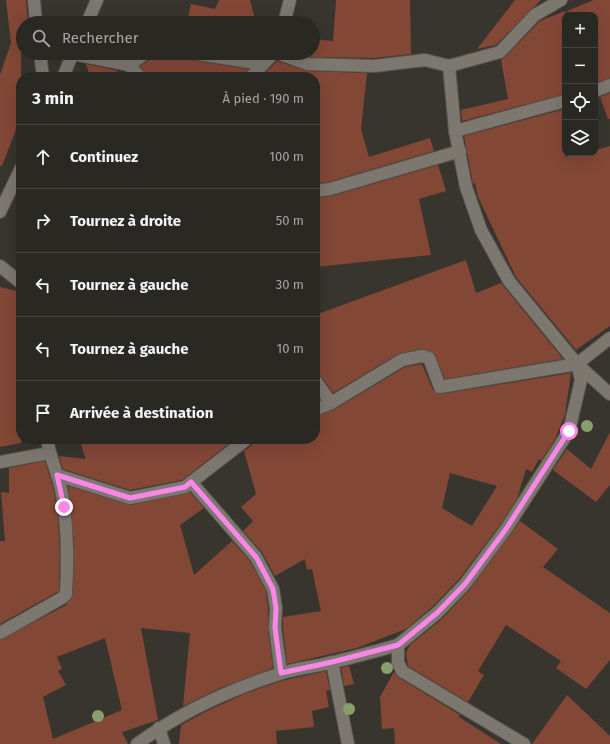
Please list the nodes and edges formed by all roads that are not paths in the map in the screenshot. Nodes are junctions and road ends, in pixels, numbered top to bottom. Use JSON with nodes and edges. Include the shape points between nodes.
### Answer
{"nodes":[{"id":1,"x":34,"y":0,"type":"edge"},
{"id":2,"x":97,"y":0,"type":"edge"},
{"id":3,"x":290,"y":0,"type":"edge"},
{"id":4,"x":561,"y":0,"type":"edge"},
{"id":5,"x":35,"y":16,"type":"edge"},
{"id":6,"x":90,"y":16,"type":"edge"},
{"id":7,"x":286,"y":16,"type":"edge"},
{"id":8,"x":41,"y":60,"type":"edge"},
{"id":9,"x":70,"y":60,"type":"edge"},
{"id":10,"x":106,"y":60,"type":"edge"},
{"id":11,"x":136,"y":60,"type":"edge"},
{"id":12,"x":237,"y":60,"type":"edge"},
{"id":13,"x":267,"y":60,"type":"edge"},
{"id":14,"x":296,"y":60,"type":"edge"},
{"id":15,"x":262,"y":64,"type":"junction"},
{"id":16,"x":129,"y":65,"type":"junction"},
{"id":17,"x":449,"y":66,"type":"junction"},
{"id":18,"x":42,"y":72,"type":"edge"},
{"id":19,"x":65,"y":72,"type":"edge"},
{"id":20,"x":135,"y":72,"type":"edge"},
{"id":21,"x":255,"y":72,"type":"edge"},
{"id":22,"x":610,"y":85,"type":"edge"},
{"id":23,"x":598,"y":90,"type":"edge"},
{"id":24,"x":562,"y":103,"type":"edge"},
{"id":25,"x":455,"y":131,"type":"junction"},
{"id":26,"x":460,"y":151,"type":"junction"},
{"id":27,"x":16,"y":178,"type":"edge"},
{"id":28,"x":320,"y":190,"type":"edge"},
{"id":29,"x":0,"y":212,"type":"edge"},
{"id":30,"x":0,"y":266,"type":"edge"},
{"id":31,"x":16,"y":279,"type":"edge"},
{"id":32,"x":610,"y":338,"type":"edge"},
{"id":33,"x":577,"y":364,"type":"junction"},
{"id":34,"x":320,"y":387,"type":"edge"},
{"id":35,"x":610,"y":394,"type":"edge"},
{"id":36,"x":331,"y":403,"type":"junction"},
{"id":37,"x":320,"y":408,"type":"edge"},
{"id":38,"x":48,"y":444,"type":"edge"},
{"id":39,"x":240,"y":444,"type":"edge"},
{"id":40,"x":49,"y":453,"type":"junction"},
{"id":41,"x":0,"y":462,"type":"edge"},
{"id":42,"x":57,"y":475,"type":"junction"},
{"id":43,"x":191,"y":482,"type":"junction"},
{"id":44,"x":0,"y":632,"type":"edge"},
{"id":45,"x":398,"y":645,"type":"junction"},
{"id":46,"x":332,"y":662,"type":"junction"},
{"id":47,"x":281,"y":673,"type":"junction"},
{"id":48,"x":159,"y":728,"type":"junction"},
{"id":49,"x":137,"y":744,"type":"edge"},
{"id":50,"x":164,"y":744,"type":"edge"},
{"id":51,"x":348,"y":744,"type":"edge"},
{"id":52,"x":524,"y":744,"type":"edge"}],
"edges":[{"from":1,"to":5,"type":"street"},
{"from":2,"to":6,"type":"street"},
{"from":3,"to":7,"type":"street"},
{"from":4,"to":17,"type":"street","via":[[536,15],[500,52]]},
{"from":8,"to":18,"type":"street"},
{"from":9,"to":19,"type":"street"},
{"from":10,"to":16,"type":"street"},
{"from":11,"to":16,"type":"street"},
{"from":12,"to":15,"type":"street"},
{"from":13,"to":15,"type":"street"},
{"from":14,"to":17,"type":"street","via":[[308,64],[374,66],[425,60]]},
{"from":15,"to":21,"type":"street"},
{"from":16,"to":20,"type":"street"},
{"from":17,"to":25,"type":"street"},
{"from":22,"to":23,"type":"street"},
{"from":24,"to":25,"type":"street"},
{"from":25,"to":26,"type":"street"},
{"from":26,"to":28,"type":"street"},
{"from":26,"to":33,"type":"street","via":[[466,187],[481,230],[509,281]]},
{"from":27,"to":29,"type":"street"},
{"from":30,"to":31,"type":"street"},
{"from":32,"to":33,"type":"street"},
{"from":33,"to":35,"type":"street"},
{"from":33,"to":36,"type":"street","via":[[440,387],[433,364],[429,358],[422,356],[402,360]]},
{"from":33,"to":45,"type":"street","via":[[581,380],[569,431],[506,529],[465,584],[437,613]]},
{"from":34,"to":36,"type":"street"},
{"from":36,"to":37,"type":"street"},
{"from":38,"to":40,"type":"street"},
{"from":39,"to":43,"type":"street"},
{"from":40,"to":41,"type":"street"},
{"from":40,"to":42,"type":"street"},
{"from":42,"to":43,"type":"street","via":[[130,498],[185,487]]},
{"from":42,"to":44,"type":"street","via":[[63,501],[67,547],[66,594]]},
{"from":43,"to":47,"type":"street","via":[[264,569],[273,589]]},
{"from":45,"to":46,"type":"street"},
{"from":45,"to":52,"type":"street","via":[[398,662],[402,671]]},
{"from":46,"to":47,"type":"street"},
{"from":46,"to":51,"type":"street"},
{"from":47,"to":48,"type":"street","via":[[211,700]]},
{"from":48,"to":49,"type":"street"},
{"from":48,"to":50,"type":"street"}]}
